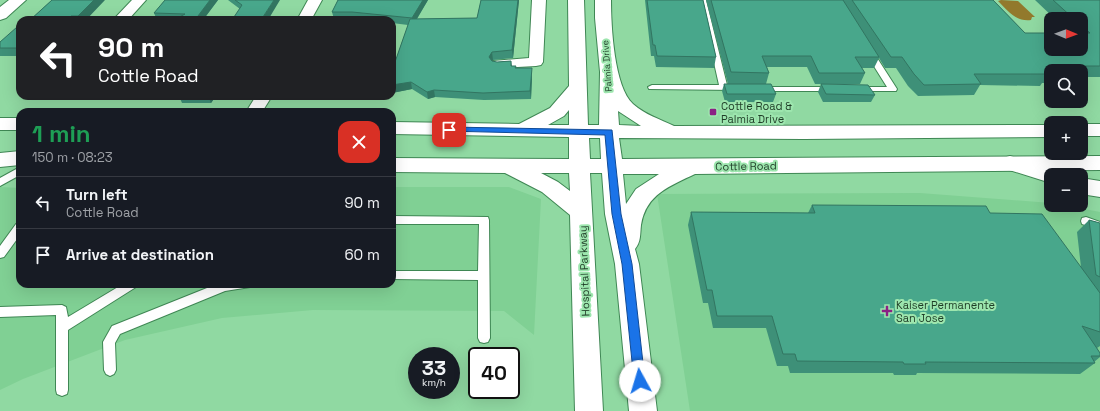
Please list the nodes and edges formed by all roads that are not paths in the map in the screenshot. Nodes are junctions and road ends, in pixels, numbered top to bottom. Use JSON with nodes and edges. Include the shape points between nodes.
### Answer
{"nodes":[{"id":1,"x":18,"y":0,"type":"edge"},
{"id":2,"x":139,"y":0,"type":"edge"},
{"id":3,"x":315,"y":0,"type":"edge"},
{"id":4,"x":539,"y":0,"type":"edge"},
{"id":5,"x":576,"y":0,"type":"edge"},
{"id":6,"x":604,"y":0,"type":"edge"},
{"id":7,"x":703,"y":0,"type":"edge"},
{"id":8,"x":0,"y":15,"type":"edge"},
{"id":9,"x":124,"y":16,"type":"edge"},
{"id":10,"x":306,"y":16,"type":"edge"},
{"id":11,"x":865,"y":45,"type":"edge"},
{"id":12,"x":498,"y":64,"type":"edge"},
{"id":13,"x":609,"y":72,"type":"junction"},
{"id":14,"x":579,"y":86,"type":"junction"},
{"id":15,"x":652,"y":87,"type":"dead end"},
{"id":16,"x":724,"y":88,"type":"junction"},
{"id":17,"x":396,"y":128,"type":"edge"},
{"id":18,"x":1088,"y":130,"type":"edge"},
{"id":19,"x":1100,"y":130,"type":"edge"},
{"id":20,"x":521,"y":131,"type":"junction"},
{"id":21,"x":1044,"y":131,"type":"edge"},
{"id":22,"x":580,"y":132,"type":"junction"},
{"id":23,"x":609,"y":132,"type":"junction"},
{"id":24,"x":672,"y":132,"type":"junction"},
{"id":25,"x":0,"y":155,"type":"edge"},
{"id":26,"x":16,"y":157,"type":"edge"},
{"id":27,"x":16,"y":158,"type":"edge"},
{"id":28,"x":0,"y":160,"type":"edge"},
{"id":29,"x":1010,"y":163,"type":"junction"},
{"id":30,"x":1100,"y":163,"type":"edge"},
{"id":31,"x":396,"y":165,"type":"edge"},
{"id":32,"x":506,"y":165,"type":"junction"},
{"id":33,"x":580,"y":166,"type":"junction"},
{"id":34,"x":612,"y":166,"type":"junction"},
{"id":35,"x":695,"y":166,"type":"junction"},
{"id":36,"x":16,"y":173,"type":"edge"},
{"id":37,"x":1044,"y":174,"type":"edge"},
{"id":38,"x":0,"y":183,"type":"edge"},
{"id":39,"x":1088,"y":187,"type":"edge"},
{"id":40,"x":1100,"y":189,"type":"edge"},
{"id":41,"x":582,"y":213,"type":"junction"},
{"id":42,"x":396,"y":220,"type":"edge"},
{"id":43,"x":1086,"y":221,"type":"dead end"},
{"id":44,"x":1100,"y":226,"type":"edge"},
{"id":45,"x":16,"y":232,"type":"edge"},
{"id":46,"x":0,"y":254,"type":"edge"},
{"id":47,"x":627,"y":264,"type":"junction"},
{"id":48,"x":396,"y":275,"type":"edge"},
{"id":49,"x":484,"y":276,"type":"junction"},
{"id":50,"x":125,"y":288,"type":"edge"},
{"id":51,"x":219,"y":288,"type":"edge"},
{"id":52,"x":0,"y":312,"type":"edge"},
{"id":53,"x":62,"y":327,"type":"junction"},
{"id":54,"x":484,"y":338,"type":"dead end"},
{"id":55,"x":110,"y":370,"type":"dead end"},
{"id":56,"x":62,"y":390,"type":"dead end"},
{"id":57,"x":589,"y":411,"type":"edge"},
{"id":58,"x":643,"y":411,"type":"edge"}],
"edges":[{"from":1,"to":8,"type":"main road"},
{"from":2,"to":9,"type":"street"},
{"from":3,"to":10,"type":"street"},
{"from":4,"to":12,"type":"street","via":[[536,62]]},
{"from":5,"to":14,"type":"main road"},
{"from":6,"to":13,"type":"main road","name":"Palmia Drive","via":[[603,18]]},
{"from":7,"to":16,"type":"lane"},
{"from":11,"to":16,"type":"lane","via":[[892,89]]},
{"from":13,"to":23,"type":"main road","name":"Palmia Drive"},
{"from":13,"to":24,"type":"main road","via":[[617,94],[630,111]]},
{"from":14,"to":20,"type":"main road","via":[[557,112]]},
{"from":14,"to":22,"type":"main road"},
{"from":15,"to":16,"type":"lane"},
{"from":17,"to":20,"type":"main road"},
{"from":18,"to":19,"type":"main road"},
{"from":20,"to":22,"type":"main road"},
{"from":21,"to":24,"type":"main road"},
{"from":22,"to":23,"type":"main road"},
{"from":22,"to":33,"type":"main road","name":"Hospital Parkway"},
{"from":23,"to":24,"type":"main road"},
{"from":23,"to":34,"type":"main road"},
{"from":25,"to":26,"type":"main road"},
{"from":27,"to":28,"type":"main road"},
{"from":29,"to":30,"type":"main road","name":"Cottle Road"},
{"from":29,"to":35,"type":"main road","name":"Cottle Road"},
{"from":29,"to":37,"type":"main road"},
{"from":31,"to":32,"type":"main road","name":"Cottle Road"},
{"from":32,"to":33,"type":"main road","name":"Cottle Road"},
{"from":32,"to":41,"type":"main road","via":[[550,187]]},
{"from":33,"to":34,"type":"main road","name":"Cottle Road"},
{"from":33,"to":41,"type":"main road","name":"Hospital Parkway"},
{"from":34,"to":35,"type":"main road","name":"Cottle Road"},
{"from":34,"to":47,"type":"main road","via":[[616,214]]},
{"from":35,"to":47,"type":"main road","via":[[651,187],[640,198],[632,212],[629,226]]},
{"from":36,"to":38,"type":"lane"},
{"from":39,"to":40,"type":"main road"},
{"from":41,"to":57,"type":"main road","name":"Hospital Parkway"},
{"from":42,"to":49,"type":"lane","via":[[484,220]]},
{"from":43,"to":44,"type":"lane"},
{"from":45,"to":46,"type":"lane"},
{"from":47,"to":58,"type":"main road"},
{"from":48,"to":49,"type":"lane"},
{"from":49,"to":54,"type":"lane"},
{"from":50,"to":53,"type":"lane"},
{"from":51,"to":55,"type":"lane","via":[[116,330],[109,342]]},
{"from":52,"to":53,"type":"lane","via":[[62,310]]},
{"from":53,"to":56,"type":"lane"}]}
